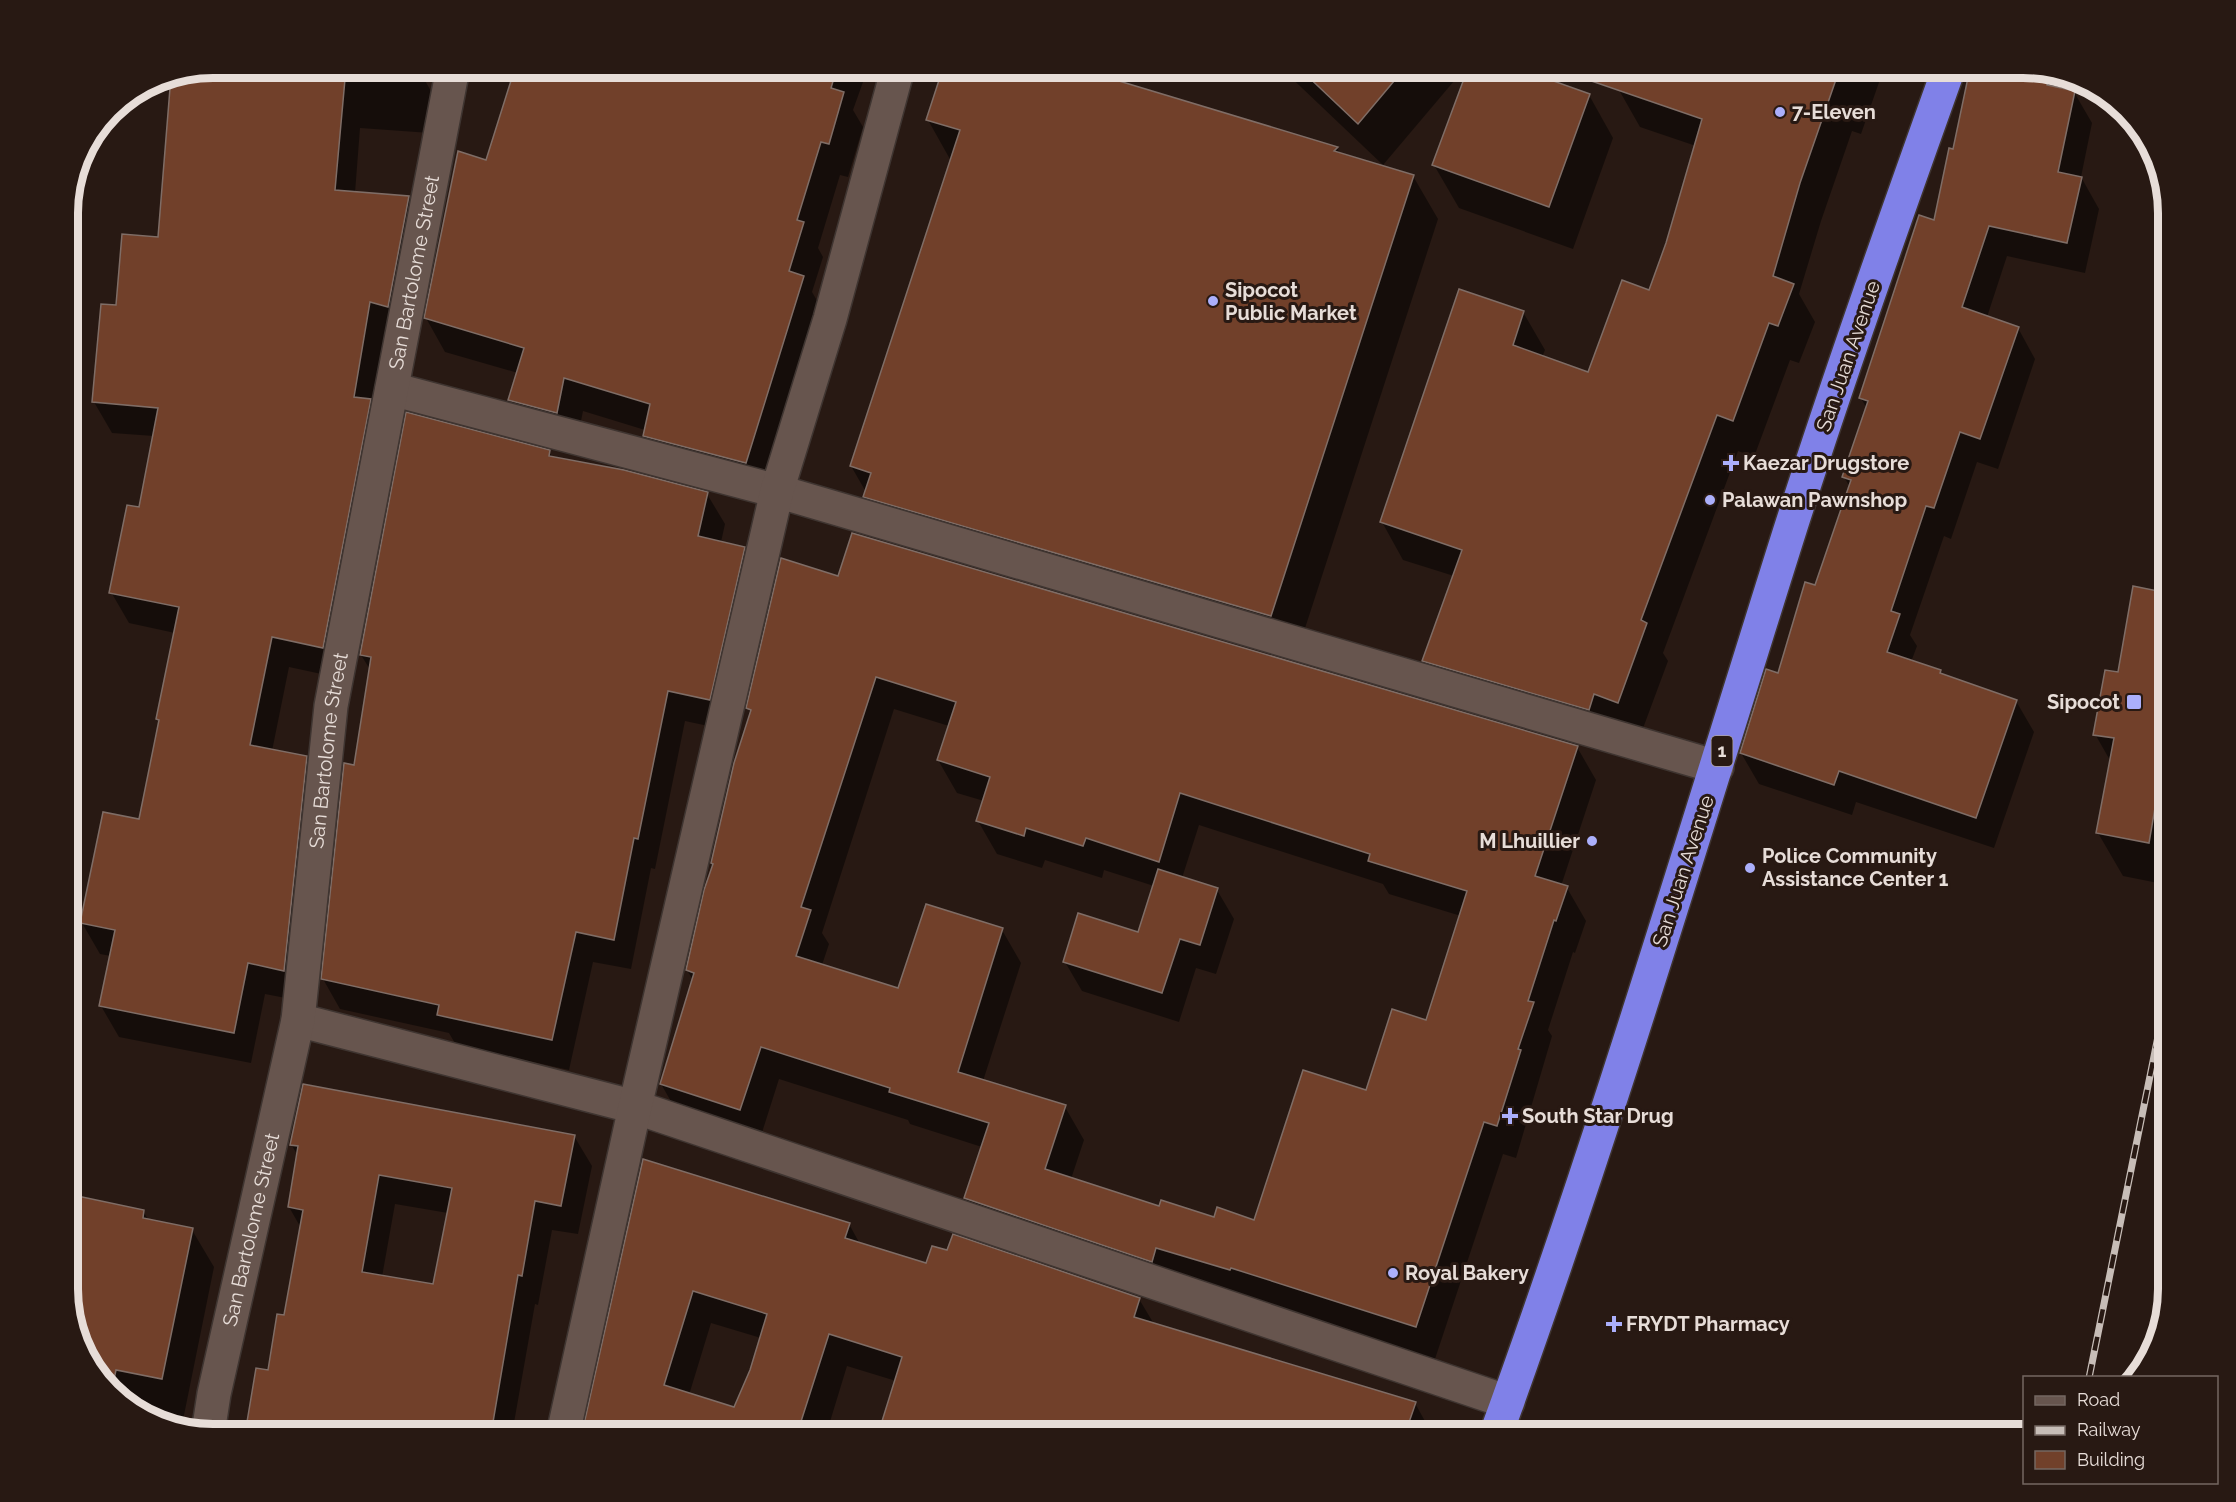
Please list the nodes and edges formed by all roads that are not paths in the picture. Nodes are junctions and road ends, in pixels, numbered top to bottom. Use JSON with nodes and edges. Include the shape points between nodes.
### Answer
{"nodes":[{"id":1,"x":451,"y":78,"type":"edge"},
{"id":2,"x":895,"y":78,"type":"edge"},
{"id":3,"x":1946,"y":78,"type":"edge"},
{"id":4,"x":392,"y":389,"type":"junction"},
{"id":5,"x":777,"y":491,"type":"junction"},
{"id":6,"x":1717,"y":766,"type":"junction"},
{"id":7,"x":298,"y":1020,"type":"junction"},
{"id":8,"x":635,"y":1107,"type":"junction"},
{"id":9,"x":1508,"y":1402,"type":"junction"},
{"id":10,"x":209,"y":1424,"type":"edge"},
{"id":11,"x":565,"y":1424,"type":"edge"},
{"id":12,"x":1500,"y":1424,"type":"edge"}],
"edges":[{"from":1,"to":4,"type":"street","name":"San Bartolome Street"},
{"from":2,"to":5,"type":"street","via":[[830,319]]},
{"from":3,"to":6,"type":"highway","name":"San Juan Avenue","number":"1","via":[[1790,530]]},
{"from":4,"to":5,"type":"street"},
{"from":4,"to":7,"type":"street","name":"San Bartolome Street","via":[[331,706]]},
{"from":5,"to":6,"type":"street"},
{"from":5,"to":8,"type":"street"},
{"from":6,"to":9,"type":"highway","name":"San Juan Avenue","number":"1","via":[[1587,1175]]},
{"from":7,"to":8,"type":"street"},
{"from":7,"to":10,"type":"street","name":"San Bartolome Street"},
{"from":8,"to":9,"type":"street"},
{"from":8,"to":11,"type":"street"},
{"from":9,"to":12,"type":"highway","name":"San Juan Avenue","number":"1"}]}
